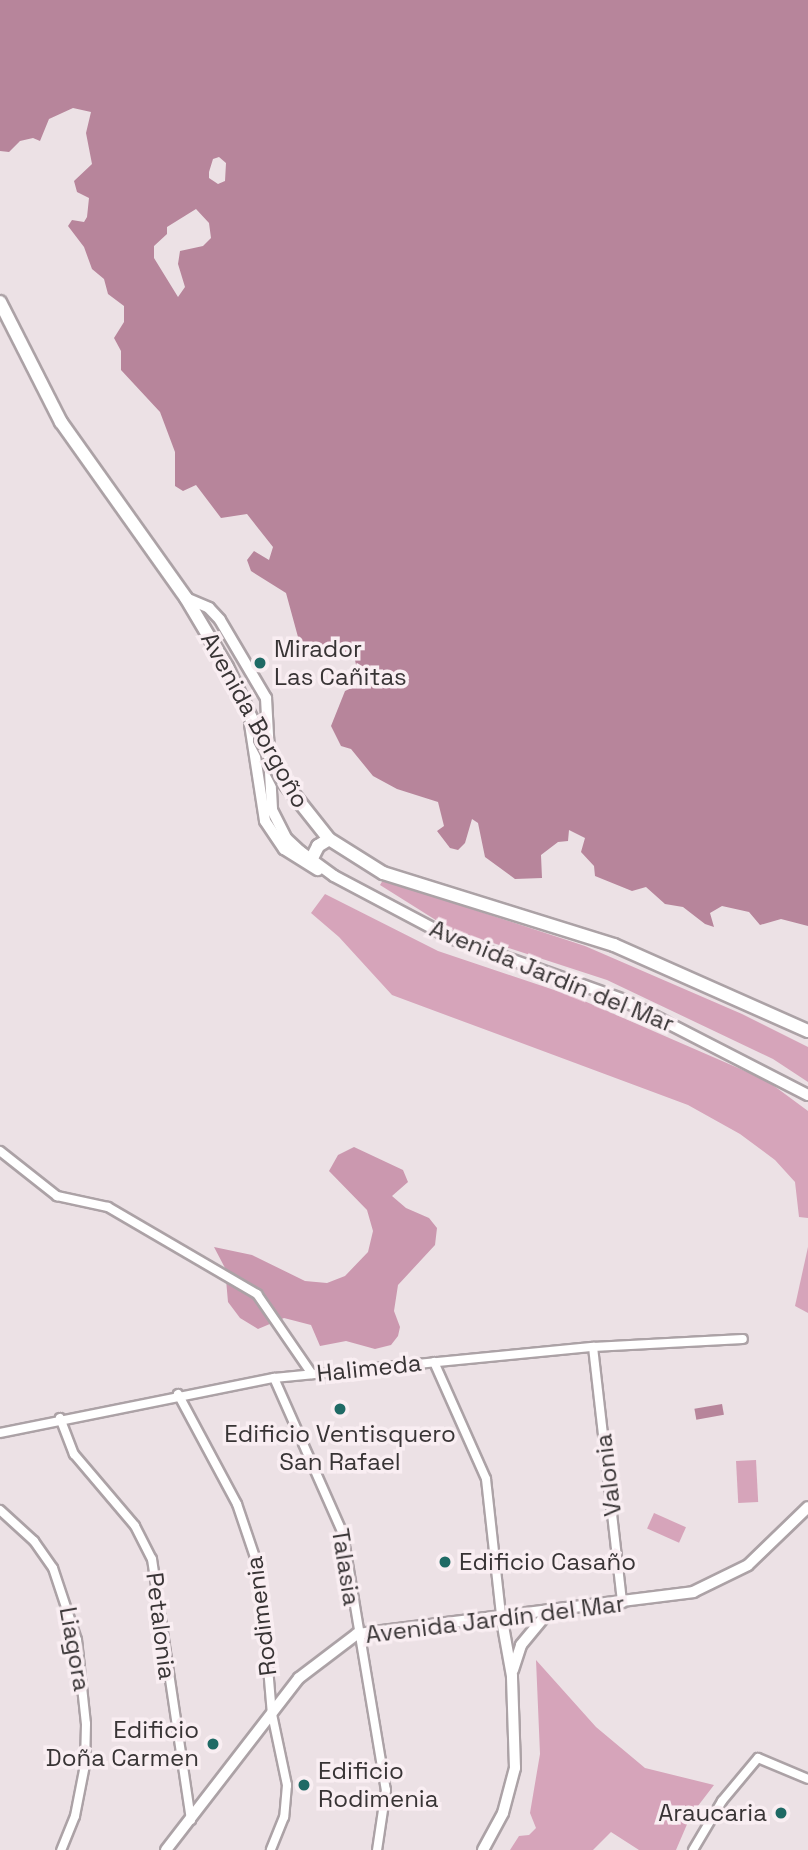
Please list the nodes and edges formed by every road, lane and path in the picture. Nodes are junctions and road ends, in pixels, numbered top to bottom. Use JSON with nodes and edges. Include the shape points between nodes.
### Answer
{"nodes":[{"id":1,"x":0,"y":302,"type":"edge"},
{"id":2,"x":186,"y":598,"type":"junction"},
{"id":3,"x":247,"y":708,"type":"junction"},
{"id":4,"x":329,"y":839,"type":"junction"},
{"id":5,"x":311,"y":860,"type":"junction"},
{"id":6,"x":334,"y":876,"type":"junction"},
{"id":7,"x":808,"y":1031,"type":"edge"},
{"id":8,"x":808,"y":1095,"type":"edge"},
{"id":9,"x":0,"y":1151,"type":"edge"},
{"id":10,"x":743,"y":1339,"type":"dead end"},
{"id":11,"x":593,"y":1347,"type":"junction"},
{"id":12,"x":434,"y":1362,"type":"junction"},
{"id":13,"x":312,"y":1374,"type":"junction"},
{"id":14,"x":274,"y":1378,"type":"junction"},
{"id":15,"x":178,"y":1394,"type":"junction"},
{"id":16,"x":60,"y":1418,"type":"junction"},
{"id":17,"x":0,"y":1433,"type":"edge"},
{"id":18,"x":808,"y":1507,"type":"edge"},
{"id":19,"x":0,"y":1510,"type":"edge"},
{"id":20,"x":622,"y":1603,"type":"junction"},
{"id":21,"x":550,"y":1610,"type":"junction"},
{"id":22,"x":501,"y":1615,"type":"junction"},
{"id":23,"x":357,"y":1634,"type":"junction"},
{"id":24,"x":512,"y":1676,"type":"junction"},
{"id":25,"x":272,"y":1714,"type":"junction"},
{"id":26,"x":808,"y":1779,"type":"edge"},
{"id":27,"x":191,"y":1820,"type":"junction"},
{"id":28,"x":61,"y":1850,"type":"edge"},
{"id":29,"x":166,"y":1850,"type":"edge"},
{"id":30,"x":271,"y":1850,"type":"edge"},
{"id":31,"x":377,"y":1850,"type":"edge"},
{"id":32,"x":483,"y":1850,"type":"edge"},
{"id":33,"x":694,"y":1850,"type":"edge"}],
"edges":[{"from":1,"to":2,"type":"main road","name":"Avenida Borgoño","via":[[61,422]]},
{"from":2,"to":3,"type":"main road","name":"Avenida Borgoño"},
{"from":2,"to":5,"type":"street","name":"Avenida Jardín del Mar","via":[[209,608],[220,620],[266,698],[272,810],[287,839]]},
{"from":3,"to":4,"type":"main road","name":"Avenida Borgoño","bridge":true,"via":[[283,781]]},
{"from":3,"to":6,"type":"street","name":"Avenida Jardín del Mar","via":[[258,799],[270,831],[300,862]]},
{"from":4,"to":5,"type":"main road","via":[[318,846]]},
{"from":4,"to":7,"type":"main road","name":"Avenida Borgoño","via":[[368,866],[400,880],[614,945]]},
{"from":5,"to":6,"type":"street","name":"Avenida Jardín del Mar"},
{"from":6,"to":8,"type":"street","name":"Avenida Jardín del Mar","via":[[467,946],[629,1003]]},
{"from":9,"to":13,"type":"street","via":[[57,1196],[108,1207],[257,1294]]},
{"from":10,"to":11,"type":"street","name":"Halimeda"},
{"from":11,"to":12,"type":"street","name":"Halimeda"},
{"from":11,"to":20,"type":"street","name":"Valonia"},
{"from":12,"to":13,"type":"street","name":"Halimeda"},
{"from":12,"to":22,"type":"street","via":[[486,1479]]},
{"from":13,"to":14,"type":"street","name":"Halimeda"},
{"from":14,"to":15,"type":"street","name":"Halimeda"},
{"from":14,"to":23,"type":"street","name":"Talasia","via":[[335,1508]]},
{"from":15,"to":16,"type":"street","name":"Halimeda"},
{"from":15,"to":25,"type":"street","name":"Rodimenia","via":[[232,1493],[254,1549],[266,1618]]},
{"from":16,"to":17,"type":"street","name":"Halimeda"},
{"from":16,"to":27,"type":"street","name":"Petalonia","via":[[74,1454],[135,1526],[152,1559]]},
{"from":18,"to":20,"type":"street","name":"Avenida Jardín del Mar","via":[[758,1557],[728,1577],[680,1595]]},
{"from":19,"to":28,"type":"street","name":"Liagora","via":[[34,1541],[52,1568],[77,1640],[87,1744],[80,1797]]},
{"from":20,"to":21,"type":"street","name":"Avenida Jardín del Mar"},
{"from":21,"to":22,"type":"street","name":"Avenida Jardín del Mar"},
{"from":21,"to":24,"type":"street","via":[[521,1645]]},
{"from":22,"to":23,"type":"street","name":"Avenida Jardín del Mar"},
{"from":22,"to":24,"type":"street"},
{"from":23,"to":25,"type":"street","name":"Avenida Jardín del Mar","via":[[310,1667]]},
{"from":23,"to":31,"type":"street","name":"Talasia","via":[[386,1790]]},
{"from":24,"to":32,"type":"street","via":[[516,1753],[512,1783]]},
{"from":25,"to":27,"type":"street","name":"Avenida Jardín del Mar"},
{"from":25,"to":30,"type":"street","name":"Rodimenia","via":[[287,1785],[284,1817]]},
{"from":26,"to":33,"type":"street","via":[[758,1758],[722,1801]]},
{"from":27,"to":29,"type":"street","name":"Avenida Jardín del Mar"}]}
